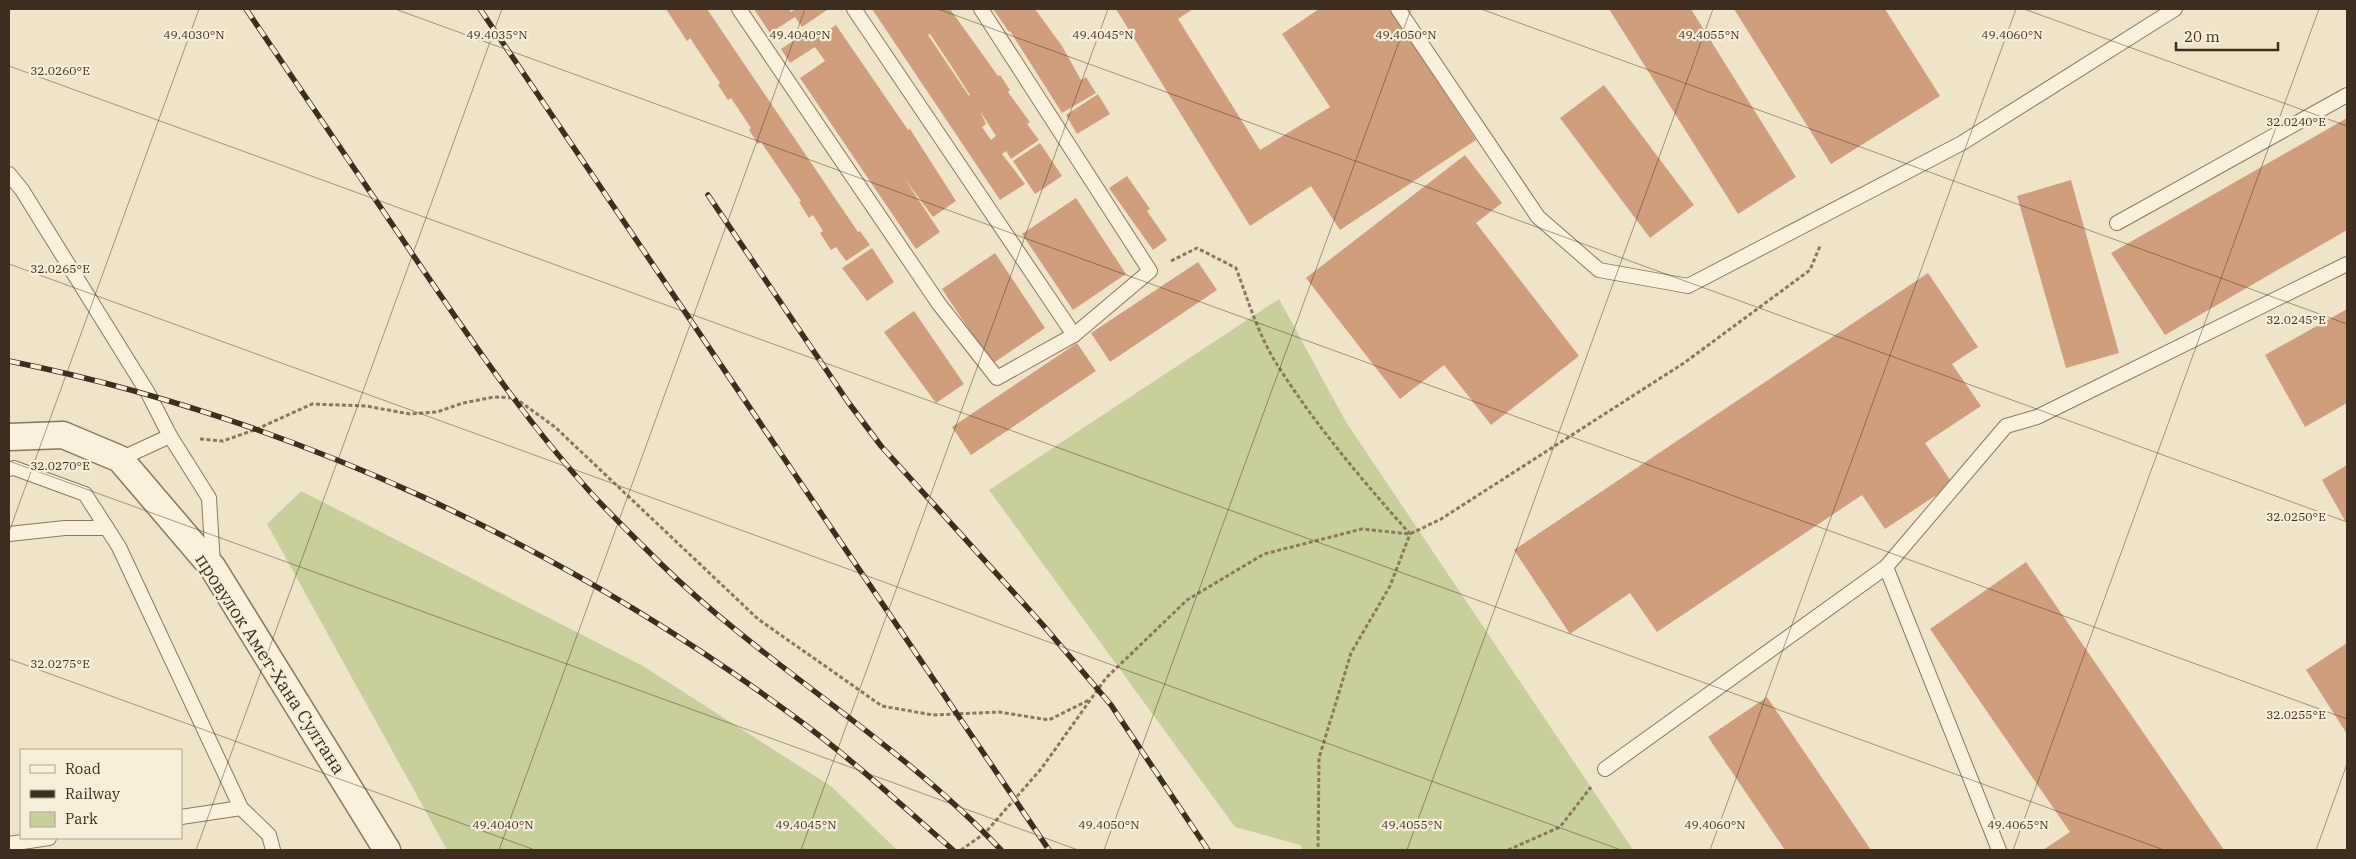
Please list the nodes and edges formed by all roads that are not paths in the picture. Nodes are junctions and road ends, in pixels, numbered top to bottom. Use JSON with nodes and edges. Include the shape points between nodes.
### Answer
{"nodes":[{"id":1,"x":739,"y":9,"type":"edge"},
{"id":2,"x":854,"y":9,"type":"edge"},
{"id":3,"x":981,"y":9,"type":"edge"},
{"id":4,"x":1398,"y":9,"type":"edge"},
{"id":5,"x":2175,"y":9,"type":"edge"},
{"id":6,"x":2347,"y":95,"type":"edge"},
{"id":7,"x":9,"y":174,"type":"edge"},
{"id":8,"x":2117,"y":223,"type":"dead end"},
{"id":9,"x":2347,"y":264,"type":"edge"},
{"id":10,"x":1074,"y":335,"type":"junction"},
{"id":11,"x":170,"y":436,"type":"junction"},
{"id":12,"x":9,"y":437,"type":"edge"},
{"id":13,"x":120,"y":459,"type":"junction"},
{"id":14,"x":9,"y":469,"type":"edge"},
{"id":15,"x":107,"y":528,"type":"junction"},
{"id":16,"x":9,"y":534,"type":"edge"},
{"id":17,"x":1886,"y":567,"type":"junction"},
{"id":18,"x":214,"y":568,"type":"junction"},
{"id":19,"x":1605,"y":769,"type":"road end"},
{"id":20,"x":241,"y":808,"type":"junction"},
{"id":21,"x":182,"y":818,"type":"edge"},
{"id":22,"x":42,"y":839,"type":"edge"},
{"id":23,"x":9,"y":844,"type":"edge"},
{"id":24,"x":274,"y":850,"type":"edge"},
{"id":25,"x":387,"y":850,"type":"edge"},
{"id":26,"x":1999,"y":850,"type":"edge"}],
"edges":[{"from":1,"to":10,"type":"lane","via":[[939,304],[997,378]]},
{"from":2,"to":10,"type":"lane"},
{"from":3,"to":10,"type":"lane","via":[[1150,271]]},
{"from":4,"to":5,"type":"lane","via":[[1538,217],[1599,270],[1688,286],[1962,143]]},
{"from":6,"to":8,"type":"lane"},
{"from":7,"to":11,"type":"lane","via":[[148,393]]},
{"from":9,"to":17,"type":"lane","via":[[2037,417],[2006,426]]},
{"from":11,"to":13,"type":"lane"},
{"from":11,"to":18,"type":"lane","via":[[209,498]]},
{"from":12,"to":13,"type":"street","name":"провулок Амет-Хана Султана","via":[[63,435]]},
{"from":13,"to":18,"type":"street","name":"провулок Амет-Хана Султана"},
{"from":14,"to":15,"type":"lane","via":[[86,494]]},
{"from":15,"to":16,"type":"lane","via":[[65,528]]},
{"from":15,"to":20,"type":"lane","via":[[119,547]]},
{"from":17,"to":19,"type":"lane"},
{"from":17,"to":26,"type":"lane"},
{"from":18,"to":25,"type":"street","name":"провулок Амет-Хана Султана"},
{"from":20,"to":21,"type":"lane"},
{"from":20,"to":24,"type":"lane","via":[[269,835]]},
{"from":22,"to":23,"type":"lane"}]}
